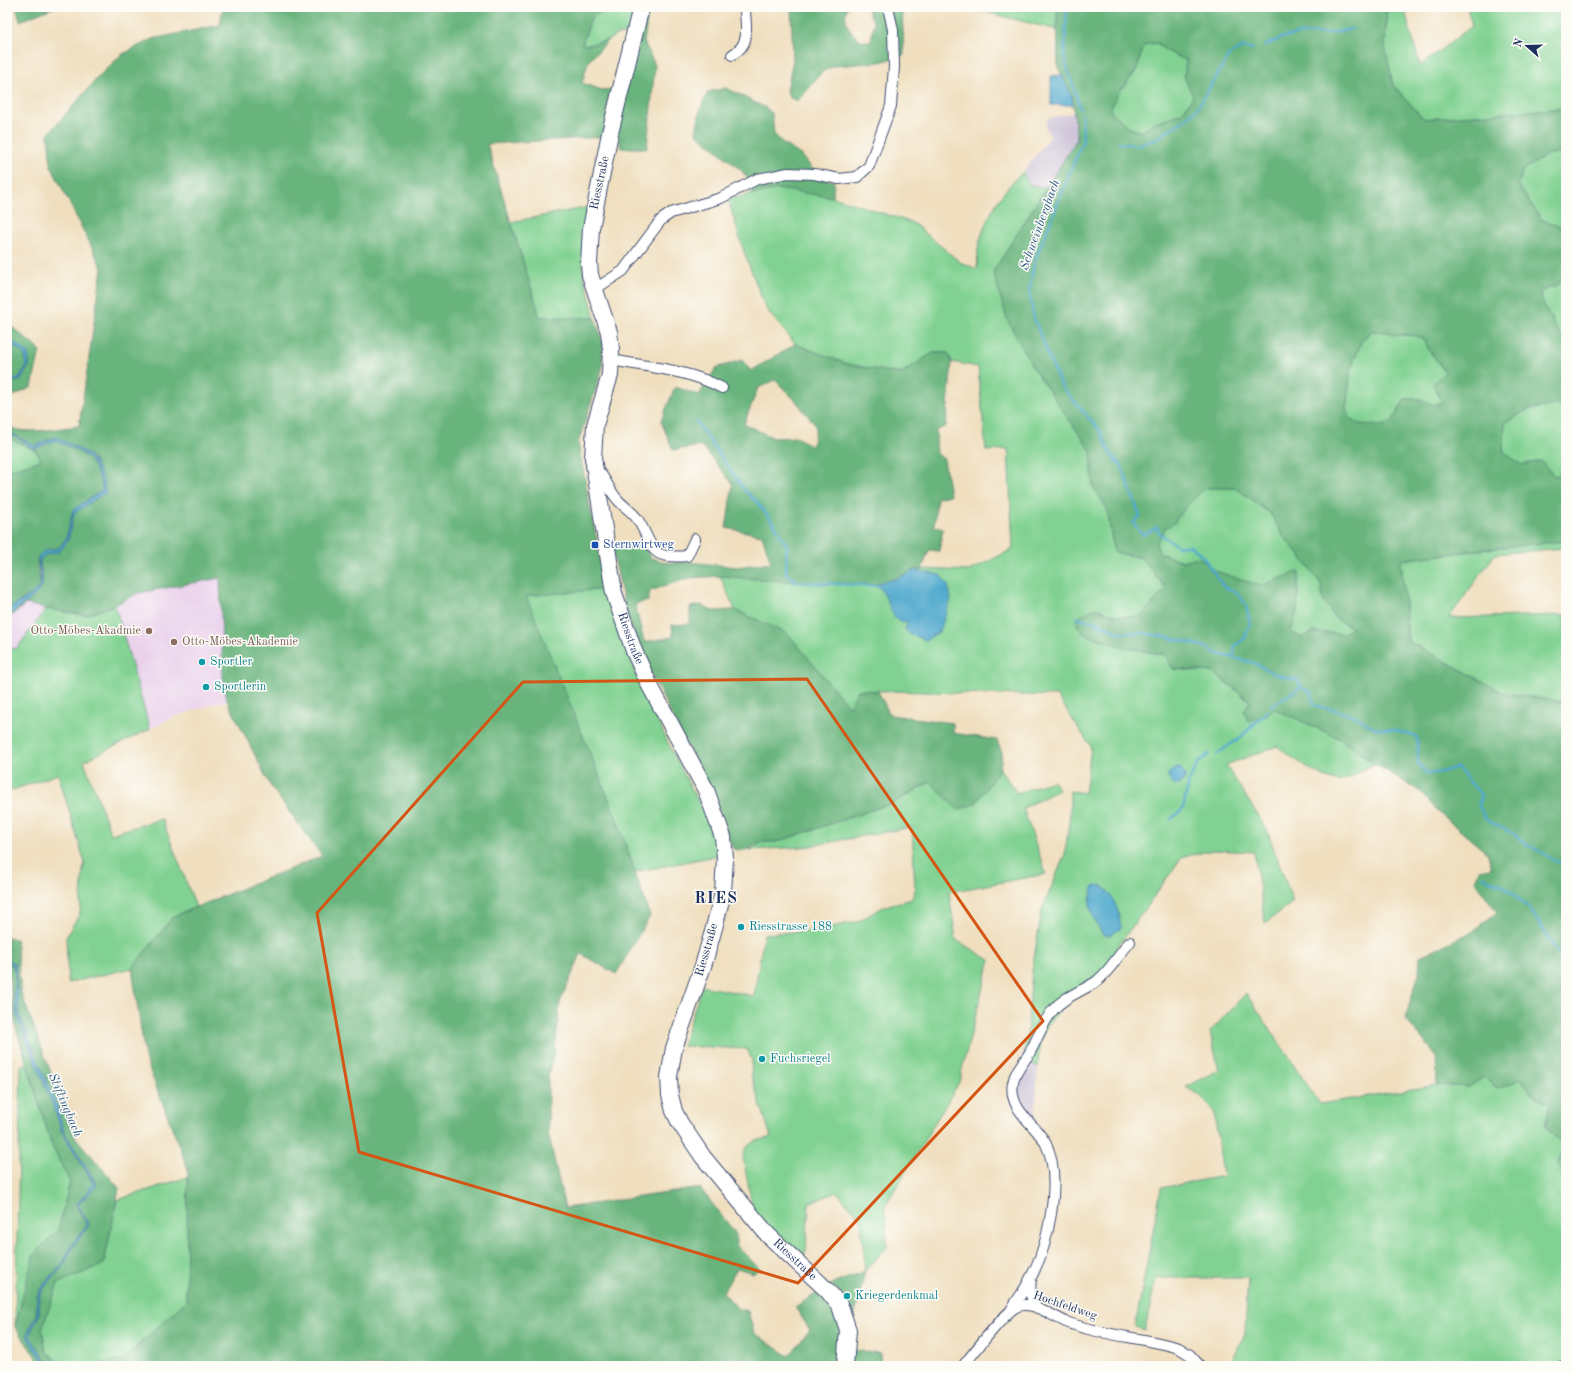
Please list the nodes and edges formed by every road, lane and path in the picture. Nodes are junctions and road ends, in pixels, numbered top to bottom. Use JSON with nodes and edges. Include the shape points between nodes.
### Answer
{"nodes":[{"id":1,"x":641,"y":7,"type":"edge"},
{"id":2,"x":745,"y":7,"type":"edge"},
{"id":3,"x":888,"y":7,"type":"edge"},
{"id":4,"x":732,"y":55,"type":"dead end"},
{"id":5,"x":595,"y":289,"type":"junction"},
{"id":6,"x":611,"y":360,"type":"junction"},
{"id":7,"x":722,"y":388,"type":"dead end"},
{"id":8,"x":594,"y":469,"type":"junction"},
{"id":9,"x":695,"y":539,"type":"dead end"},
{"id":10,"x":1130,"y":942,"type":"dead end"},
{"id":11,"x":1031,"y":1279,"type":"junction"},
{"id":12,"x":1038,"y":1308,"type":"junction"},
{"id":13,"x":1011,"y":1310,"type":"junction"},
{"id":14,"x":1566,"y":1365,"type":"edge"},
{"id":15,"x":845,"y":1366,"type":"edge"},
{"id":16,"x":963,"y":1366,"type":"edge"},
{"id":17,"x":1200,"y":1366,"type":"edge"},
{"id":18,"x":1562,"y":1366,"type":"edge"}],
"edges":[{"from":1,"to":5,"type":"main road","name":"Riesstraße","via":[[610,133],[591,228],[589,263]]},
{"from":2,"to":4,"type":"street","via":[[746,41],[741,49]]},
{"from":3,"to":5,"type":"street","via":[[893,30],[891,106],[869,166],[857,177],[839,179],[814,174],[788,173],[757,179],[721,198],[671,213],[661,220],[623,271]]},
{"from":5,"to":6,"type":"main road","name":"Riesstraße","via":[[609,332]]},
{"from":6,"to":7,"type":"street","via":[[680,373],[707,380]]},
{"from":6,"to":8,"type":"main road","name":"Riesstraße","via":[[593,436]]},
{"from":8,"to":9,"type":"street","via":[[600,473],[618,501],[639,521],[654,551],[665,555],[687,556]]},
{"from":8,"to":15,"type":"main road","name":"Riesstraße","via":[[614,593],[634,651],[660,707],[706,790],[723,837],[726,868],[723,892],[703,966],[679,1030],[671,1063],[670,1095],[674,1111],[703,1157],[746,1210],[840,1306],[848,1330]]},
{"from":10,"to":11,"type":"street","via":[[1096,981],[1065,999],[1054,1009],[1019,1066],[1013,1082],[1012,1095],[1016,1107],[1046,1144],[1052,1164],[1049,1223]]},
{"from":11,"to":12,"type":"street","via":[[1029,1289]]},
{"from":11,"to":13,"type":"street"},
{"from":12,"to":13,"type":"street","name":"Hochfeldweg","via":[[1024,1305]]},
{"from":12,"to":17,"type":"street","name":"Hochfeldweg","via":[[1087,1329],[1179,1348],[1190,1354]]},
{"from":13,"to":16,"type":"street"},
{"from":14,"to":18,"type":"street"}]}
